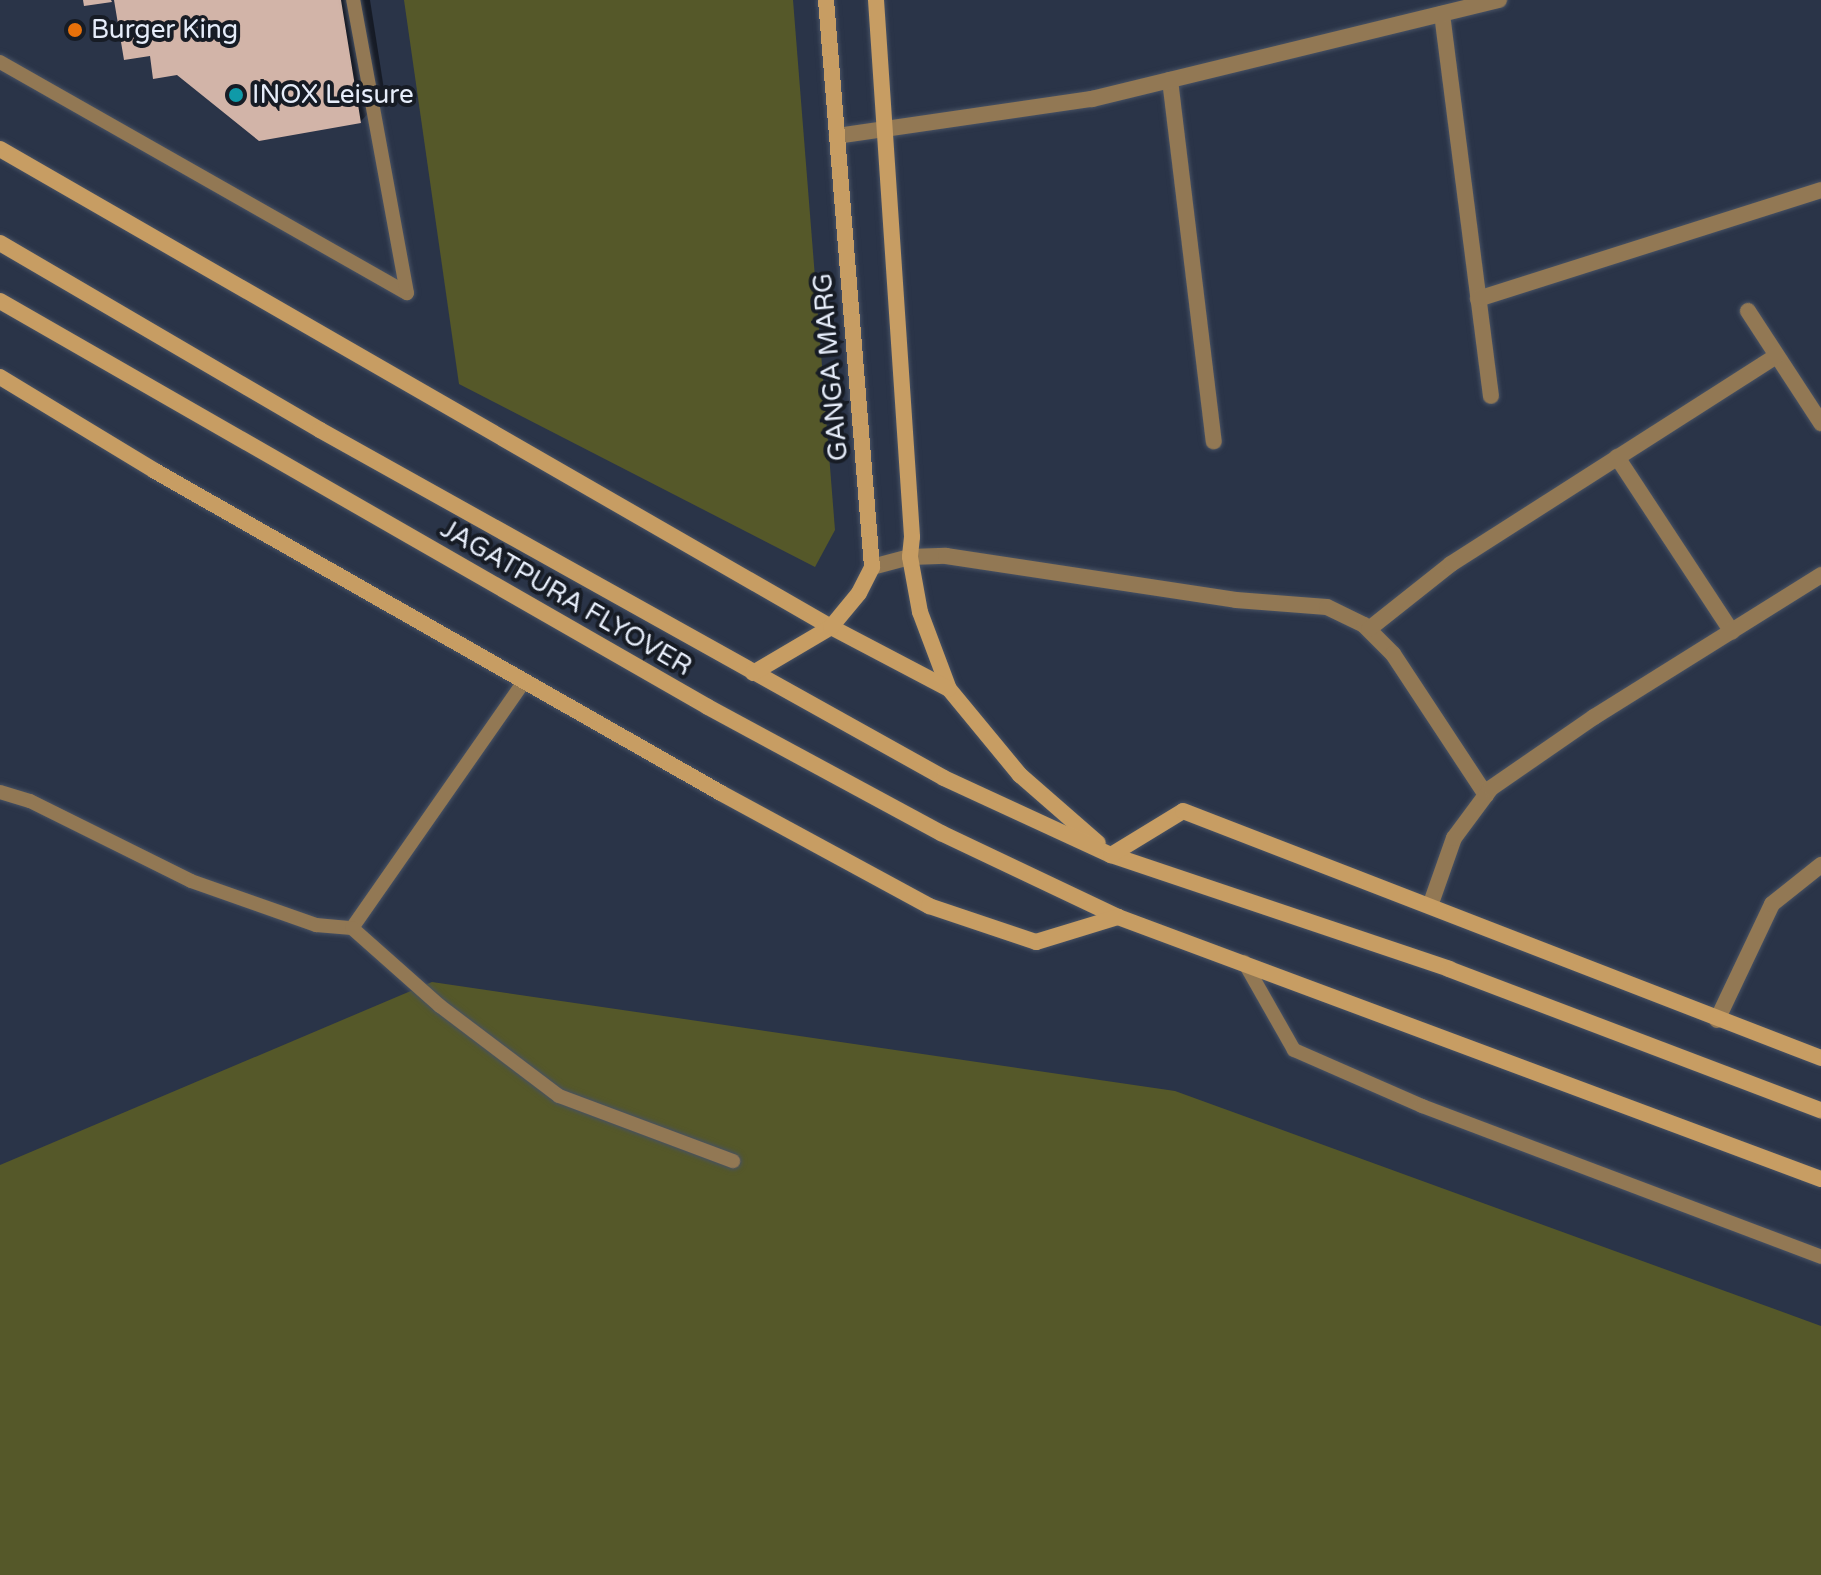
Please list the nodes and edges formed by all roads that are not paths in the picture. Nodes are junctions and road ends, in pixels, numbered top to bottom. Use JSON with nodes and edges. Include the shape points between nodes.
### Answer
{"nodes":[{"id":1,"x":353,"y":0,"type":"edge"},
{"id":2,"x":826,"y":0,"type":"edge"},
{"id":3,"x":876,"y":0,"type":"edge"},
{"id":4,"x":1499,"y":0,"type":"edge"},
{"id":5,"x":1442,"y":14,"type":"junction"},
{"id":6,"x":0,"y":62,"type":"edge"},
{"id":7,"x":1170,"y":80,"type":"junction"},
{"id":8,"x":884,"y":130,"type":"junction"},
{"id":9,"x":837,"y":136,"type":"junction"},
{"id":10,"x":0,"y":149,"type":"edge"},
{"id":11,"x":1821,"y":190,"type":"edge"},
{"id":12,"x":0,"y":243,"type":"edge"},
{"id":13,"x":1478,"y":299,"type":"junction"},
{"id":14,"x":0,"y":301,"type":"edge"},
{"id":15,"x":1748,"y":311,"type":"dead end"},
{"id":16,"x":1776,"y":356,"type":"junction"},
{"id":17,"x":0,"y":377,"type":"edge"},
{"id":18,"x":1491,"y":396,"type":"dead end"},
{"id":19,"x":1821,"y":423,"type":"edge"},
{"id":20,"x":1214,"y":441,"type":"dead end"},
{"id":21,"x":1617,"y":457,"type":"junction"},
{"id":22,"x":910,"y":557,"type":"junction"},
{"id":23,"x":872,"y":567,"type":"junction"},
{"id":24,"x":1821,"y":575,"type":"edge"},
{"id":25,"x":831,"y":627,"type":"junction"},
{"id":26,"x":1369,"y":629,"type":"junction"},
{"id":27,"x":1732,"y":632,"type":"junction"},
{"id":28,"x":753,"y":673,"type":"junction"},
{"id":29,"x":524,"y":681,"type":"junction"},
{"id":30,"x":949,"y":689,"type":"junction"},
{"id":31,"x":0,"y":792,"type":"edge"},
{"id":32,"x":1486,"y":795,"type":"junction"},
{"id":33,"x":1111,"y":855,"type":"junction"},
{"id":34,"x":1821,"y":865,"type":"edge"},
{"id":35,"x":1430,"y":906,"type":"junction"},
{"id":36,"x":1118,"y":917,"type":"junction"},
{"id":37,"x":352,"y":928,"type":"junction"},
{"id":38,"x":1244,"y":962,"type":"junction"},
{"id":39,"x":1717,"y":1020,"type":"junction"},
{"id":40,"x":1821,"y":1058,"type":"edge"},
{"id":41,"x":1821,"y":1110,"type":"edge"},
{"id":42,"x":733,"y":1161,"type":"dead end"},
{"id":43,"x":1821,"y":1179,"type":"edge"},
{"id":44,"x":1821,"y":1257,"type":"edge"}],
"edges":[{"from":1,"to":6,"type":"lane","via":[[407,293]]},
{"from":2,"to":9,"type":"main road","name":"GANGA MARG"},
{"from":3,"to":8,"type":"main road"},
{"from":4,"to":5,"type":"street"},
{"from":5,"to":7,"type":"street"},
{"from":5,"to":13,"type":"street"},
{"from":7,"to":8,"type":"street","via":[[1092,99]]},
{"from":7,"to":20,"type":"street"},
{"from":8,"to":9,"type":"street"},
{"from":8,"to":22,"type":"main road"},
{"from":9,"to":23,"type":"main road","name":"GANGA MARG"},
{"from":10,"to":25,"type":"main road"},
{"from":11,"to":13,"type":"street"},
{"from":12,"to":28,"type":"main road","name":"JAGATPURA FLYOVER"},
{"from":13,"to":18,"type":"street"},
{"from":14,"to":36,"type":"main road","name":"JAGATPURA FLYOVER","via":[[708,707],[941,833]]},
{"from":15,"to":16,"type":"street"},
{"from":16,"to":19,"type":"street"},
{"from":16,"to":21,"type":"street"},
{"from":17,"to":29,"type":"main road"},
{"from":21,"to":26,"type":"street","via":[[1451,564]]},
{"from":21,"to":27,"type":"street"},
{"from":22,"to":23,"type":"street"},
{"from":22,"to":26,"type":"street","via":[[991,560],[1236,600],[1327,607]]},
{"from":22,"to":30,"type":"main road","via":[[920,612]]},
{"from":23,"to":25,"type":"main road"},
{"from":24,"to":27,"type":"street"},
{"from":25,"to":28,"type":"main road"},
{"from":25,"to":30,"type":"main road"},
{"from":26,"to":32,"type":"street","via":[[1393,654]]},
{"from":27,"to":32,"type":"street","via":[[1594,717]]},
{"from":28,"to":33,"type":"main road","name":"JAGATPURA FLYOVER","via":[[944,778]]},
{"from":29,"to":36,"type":"main road","via":[[929,906],[1036,942]]},
{"from":29,"to":37,"type":"lane"},
{"from":30,"to":33,"type":"main road","via":[[1020,775]]},
{"from":31,"to":37,"type":"lane","via":[[30,801],[191,881],[316,925]]},
{"from":32,"to":35,"type":"street","via":[[1454,838]]},
{"from":33,"to":35,"type":"main road","via":[[1183,811]]},
{"from":33,"to":41,"type":"main road","name":"JAGATPURA FLYOVER","via":[[1449,969]]},
{"from":34,"to":39,"type":"street","via":[[1772,904]]},
{"from":35,"to":39,"type":"main road"},
{"from":36,"to":38,"type":"main road","name":"JAGATPURA FLYOVER"},
{"from":37,"to":42,"type":"lane","via":[[440,1006],[559,1096]]},
{"from":38,"to":43,"type":"main road","name":"JAGATPURA FLYOVER"},
{"from":38,"to":44,"type":"lane","via":[[1294,1050],[1422,1106]]},
{"from":39,"to":40,"type":"main road"}]}
